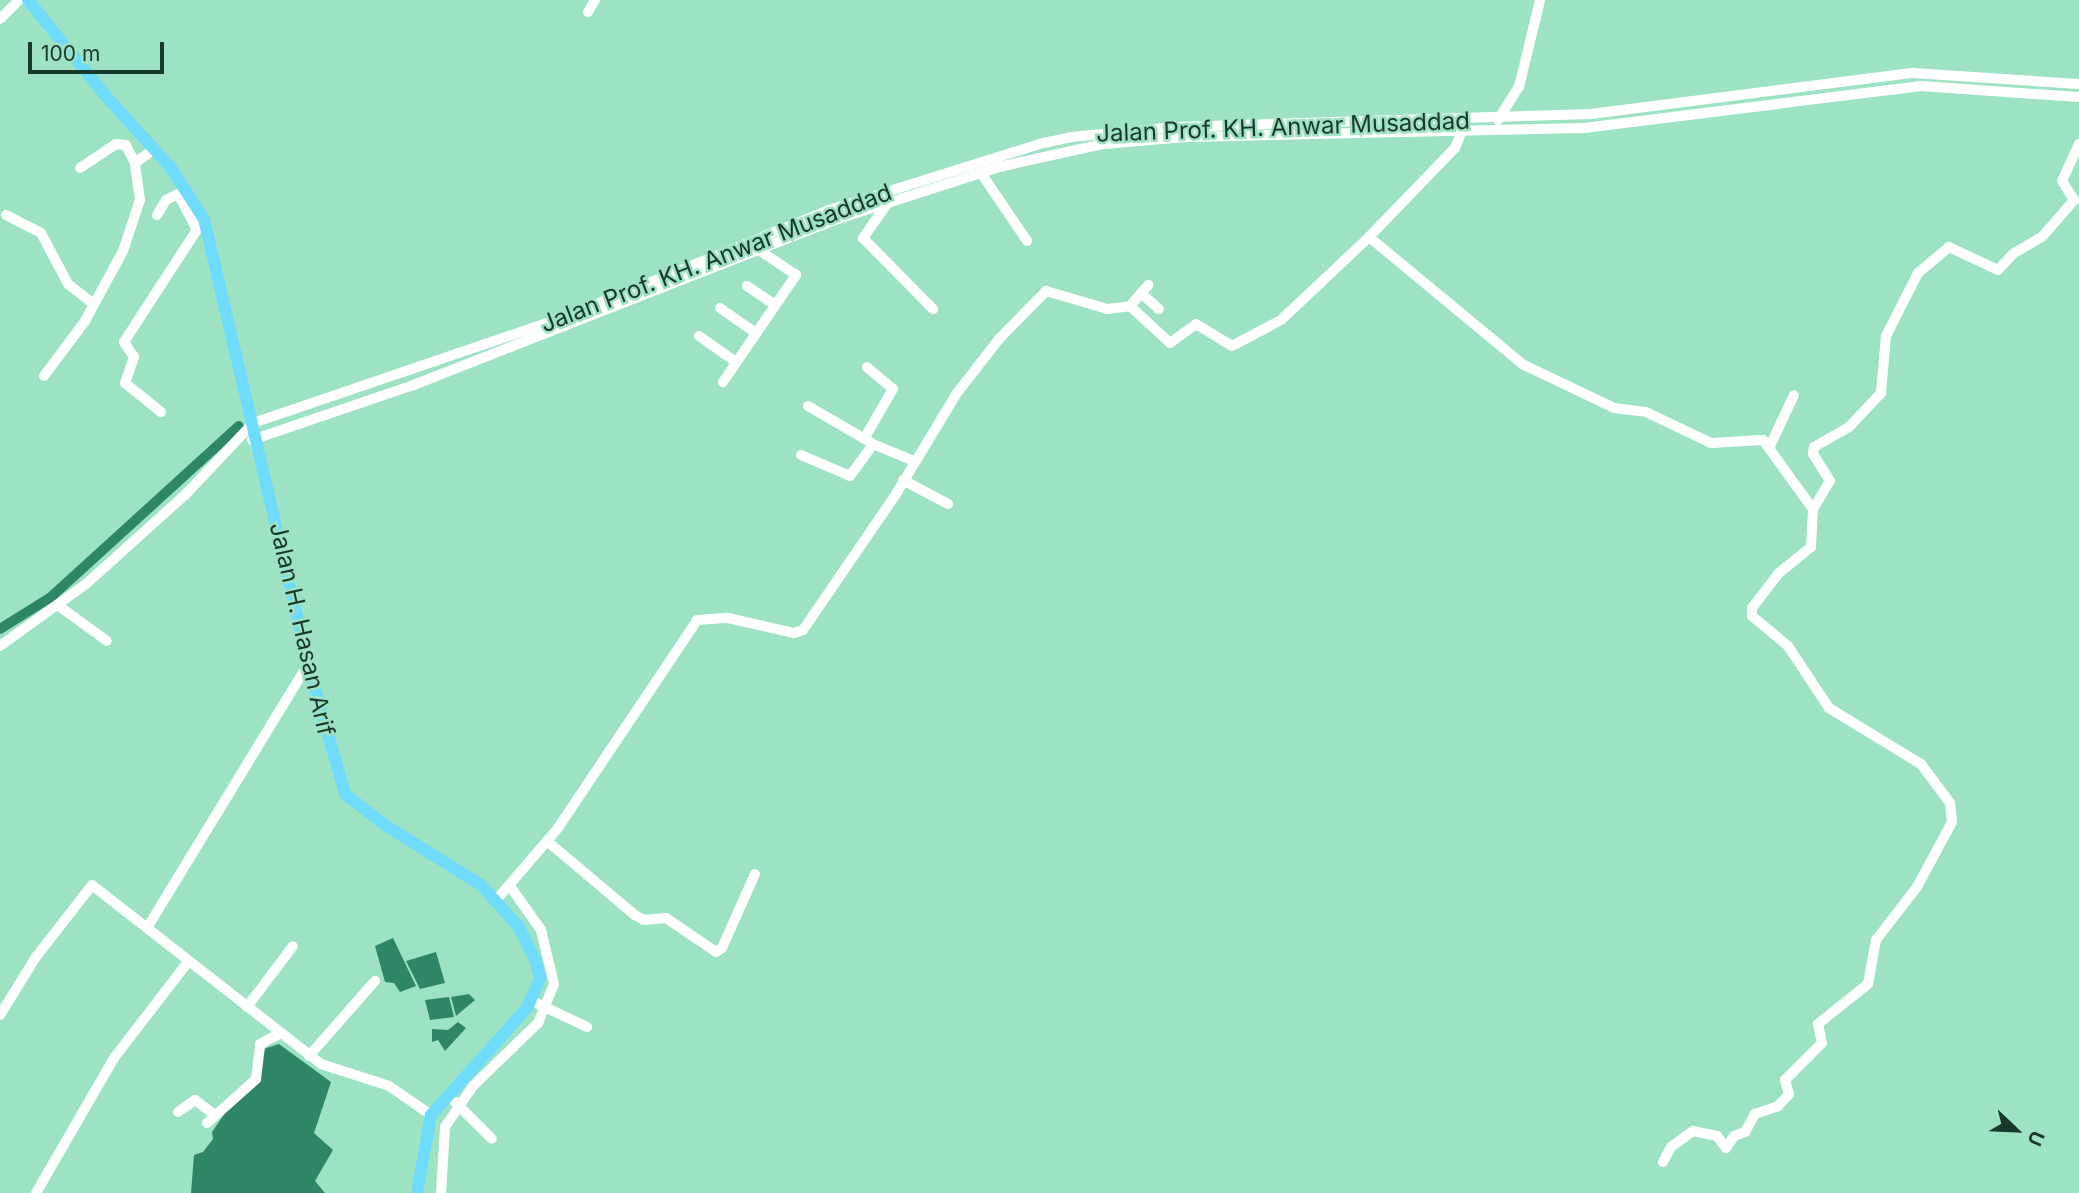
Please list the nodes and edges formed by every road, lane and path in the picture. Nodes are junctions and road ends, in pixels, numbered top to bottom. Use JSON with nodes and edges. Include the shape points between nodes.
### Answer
{"nodes":[{"id":1,"x":19,"y":0,"type":"edge"},
{"id":2,"x":28,"y":0,"type":"edge"},
{"id":3,"x":595,"y":0,"type":"edge"},
{"id":4,"x":1540,"y":0,"type":"edge"},
{"id":5,"x":588,"y":12,"type":"dead end"},
{"id":6,"x":0,"y":19,"type":"edge"},
{"id":7,"x":2041,"y":80,"type":"junction"},
{"id":8,"x":2079,"y":84,"type":"edge"},
{"id":9,"x":2040,"y":94,"type":"junction"},
{"id":10,"x":2079,"y":96,"type":"edge"},
{"id":11,"x":1498,"y":119,"type":"junction"},
{"id":12,"x":1372,"y":121,"type":"junction"},
{"id":13,"x":1461,"y":131,"type":"junction"},
{"id":14,"x":1497,"y":131,"type":"junction"},
{"id":15,"x":1373,"y":133,"type":"junction"},
{"id":16,"x":1054,"y":141,"type":"junction"},
{"id":17,"x":2079,"y":144,"type":"edge"},
{"id":18,"x":155,"y":149,"type":"junction"},
{"id":19,"x":1054,"y":153,"type":"junction"},
{"id":20,"x":135,"y":163,"type":"junction"},
{"id":21,"x":80,"y":168,"type":"dead end"},
{"id":22,"x":981,"y":173,"type":"junction"},
{"id":23,"x":922,"y":180,"type":"junction"},
{"id":24,"x":927,"y":191,"type":"junction"},
{"id":25,"x":887,"y":204,"type":"junction"},
{"id":26,"x":6,"y":215,"type":"dead end"},
{"id":27,"x":157,"y":215,"type":"dead end"},
{"id":28,"x":201,"y":224,"type":"junction"},
{"id":29,"x":1368,"y":237,"type":"junction"},
{"id":30,"x":1027,"y":241,"type":"dead end"},
{"id":31,"x":759,"y":250,"type":"junction"},
{"id":32,"x":747,"y":286,"type":"dead end"},
{"id":33,"x":94,"y":304,"type":"junction"},
{"id":34,"x":775,"y":305,"type":"junction"},
{"id":35,"x":1130,"y":306,"type":"junction"},
{"id":36,"x":720,"y":309,"type":"dead end"},
{"id":37,"x":933,"y":309,"type":"dead end"},
{"id":38,"x":1159,"y":309,"type":"dead end"},
{"id":39,"x":756,"y":333,"type":"junction"},
{"id":40,"x":699,"y":337,"type":"dead end"},
{"id":41,"x":736,"y":362,"type":"junction"},
{"id":42,"x":867,"y":367,"type":"dead end"},
{"id":43,"x":44,"y":376,"type":"dead end"},
{"id":44,"x":723,"y":382,"type":"dead end"},
{"id":45,"x":1794,"y":395,"type":"dead end"},
{"id":46,"x":808,"y":406,"type":"dead end"},
{"id":47,"x":161,"y":412,"type":"dead end"},
{"id":48,"x":258,"y":422,"type":"junction"},
{"id":49,"x":240,"y":439,"type":"junction"},
{"id":50,"x":257,"y":440,"type":"junction"},
{"id":51,"x":869,"y":442,"type":"junction"},
{"id":52,"x":1770,"y":446,"type":"junction"},
{"id":53,"x":801,"y":456,"type":"dead end"},
{"id":54,"x":914,"y":461,"type":"junction"},
{"id":55,"x":903,"y":480,"type":"junction"},
{"id":56,"x":948,"y":504,"type":"dead end"},
{"id":57,"x":1813,"y":509,"type":"junction"},
{"id":58,"x":59,"y":606,"type":"junction"},
{"id":59,"x":107,"y":640,"type":"dead end"},
{"id":60,"x":0,"y":646,"type":"edge"},
{"id":61,"x":308,"y":664,"type":"junction"},
{"id":62,"x":547,"y":841,"type":"junction"},
{"id":63,"x":755,"y":874,"type":"dead end"},
{"id":64,"x":504,"y":892,"type":"junction"},
{"id":65,"x":147,"y":928,"type":"junction"},
{"id":66,"x":293,"y":946,"type":"dead end"},
{"id":67,"x":188,"y":962,"type":"junction"},
{"id":68,"x":375,"y":981,"type":"dead end"},
{"id":69,"x":540,"y":1004,"type":"junction"},
{"id":70,"x":247,"y":1007,"type":"junction"},
{"id":71,"x":0,"y":1015,"type":"edge"},
{"id":72,"x":587,"y":1027,"type":"dead end"},
{"id":73,"x":274,"y":1036,"type":"junction"},
{"id":74,"x":309,"y":1056,"type":"junction"},
{"id":75,"x":452,"y":1100,"type":"junction"},
{"id":76,"x":178,"y":1112,"type":"dead end"},
{"id":77,"x":215,"y":1115,"type":"junction"},
{"id":78,"x":430,"y":1115,"type":"junction"},
{"id":79,"x":207,"y":1124,"type":"dead end"},
{"id":80,"x":492,"y":1139,"type":"dead end"},
{"id":81,"x":1663,"y":1162,"type":"dead end"},
{"id":82,"x":36,"y":1193,"type":"edge"},
{"id":83,"x":417,"y":1193,"type":"edge"},
{"id":84,"x":441,"y":1193,"type":"edge"}],
"edges":[{"from":1,"to":6,"type":"street"},
{"from":2,"to":18,"type":"main road","name":"Jalan H. Hasan Arif"},
{"from":3,"to":5,"type":"street"},
{"from":4,"to":11,"type":"street","via":[[1519,87]]},
{"from":7,"to":8,"type":"street","name":"Jalan Prof. KH. Anwar Musaddad"},
{"from":7,"to":9,"type":"street"},
{"from":7,"to":11,"type":"street","name":"Jalan Prof. KH. Anwar Musaddad","via":[[1913,73],[1696,104]]},
{"from":9,"to":10,"type":"street","name":"Jalan Prof. KH. Anwar Musaddad"},
{"from":9,"to":14,"type":"street","name":"Jalan Prof. KH. Anwar Musaddad","via":[[1885,88],[1621,125]]},
{"from":11,"to":12,"type":"street","name":"Jalan Prof. KH. Anwar Musaddad"},
{"from":11,"to":14,"type":"street"},
{"from":12,"to":15,"type":"street"},
{"from":12,"to":16,"type":"street","name":"Jalan Prof. KH. Anwar Musaddad","via":[[1175,127]]},
{"from":13,"to":14,"type":"street","name":"Jalan Prof. KH. Anwar Musaddad"},
{"from":13,"to":15,"type":"street","name":"Jalan Prof. KH. Anwar Musaddad"},
{"from":13,"to":29,"type":"street","via":[[1455,148]]},
{"from":15,"to":19,"type":"street","name":"Jalan Prof. KH. Anwar Musaddad","via":[[1186,138]]},
{"from":16,"to":19,"type":"street"},
{"from":16,"to":23,"type":"street","name":"Jalan Prof. KH. Anwar Musaddad"},
{"from":17,"to":57,"type":"street","via":[[2062,181],[2074,200],[2042,237],[2014,253],[1998,270],[1949,247],[1918,273],[1886,336],[1881,393],[1849,427],[1814,447],[1813,454],[1830,481]]},
{"from":18,"to":20,"type":"street"},
{"from":18,"to":28,"type":"main road","name":"Jalan H. Hasan Arif","via":[[184,185]]},
{"from":19,"to":22,"type":"street","name":"Jalan Prof. KH. Anwar Musaddad"},
{"from":20,"to":21,"type":"street","via":[[126,145],[119,144]]},
{"from":20,"to":33,"type":"street","via":[[138,209],[123,251]]},
{"from":22,"to":24,"type":"street","name":"Jalan Prof. KH. Anwar Musaddad"},
{"from":22,"to":30,"type":"street"},
{"from":23,"to":24,"type":"street"},
{"from":23,"to":48,"type":"street","name":"Jalan Prof. KH. Anwar Musaddad","via":[[799,221],[562,318]]},
{"from":24,"to":25,"type":"street","name":"Jalan Prof. KH. Anwar Musaddad"},
{"from":25,"to":31,"type":"street","name":"Jalan Prof. KH. Anwar Musaddad"},
{"from":25,"to":37,"type":"street","via":[[863,238]]},
{"from":26,"to":33,"type":"street","via":[[41,233],[68,284]]},
{"from":27,"to":28,"type":"street","via":[[166,200],[178,194]]},
{"from":28,"to":47,"type":"street","via":[[124,342],[134,357],[125,383]]},
{"from":28,"to":48,"type":"main road","name":"Jalan H. Hasan Arif"},
{"from":29,"to":35,"type":"street","via":[[1282,320],[1233,346],[1196,324],[1170,343]]},
{"from":29,"to":52,"type":"street","via":[[1524,365],[1611,407],[1646,412],[1711,443],[1757,438]]},
{"from":31,"to":34,"type":"street","via":[[796,275]]},
{"from":31,"to":50,"type":"street","name":"Jalan Prof. KH. Anwar Musaddad","via":[[576,324]]},
{"from":32,"to":34,"type":"street"},
{"from":33,"to":43,"type":"street"},
{"from":34,"to":39,"type":"street"},
{"from":35,"to":38,"type":"street","via":[[1144,289]]},
{"from":35,"to":54,"type":"street","via":[[1107,309],[1046,291],[978,363]]},
{"from":36,"to":39,"type":"street"},
{"from":39,"to":41,"type":"street"},
{"from":40,"to":41,"type":"street"},
{"from":41,"to":44,"type":"street"},
{"from":42,"to":51,"type":"street","via":[[893,389]]},
{"from":45,"to":52,"type":"street"},
{"from":46,"to":51,"type":"street"},
{"from":48,"to":49,"type":"street"},
{"from":48,"to":50,"type":"main road","name":"Jalan H. Hasan Arif"},
{"from":49,"to":50,"type":"street","name":"Jalan Prof. KH. Anwar Musaddad"},
{"from":49,"to":58,"type":"street","via":[[185,495]]},
{"from":50,"to":61,"type":"main road","name":"Jalan H. Hasan Arif"},
{"from":51,"to":53,"type":"street","via":[[850,477]]},
{"from":51,"to":54,"type":"street"},
{"from":52,"to":57,"type":"street","via":[[1790,484]]},
{"from":54,"to":55,"type":"street"},
{"from":55,"to":56,"type":"street"},
{"from":55,"to":62,"type":"street","via":[[801,631],[728,618],[696,621]]},
{"from":57,"to":81,"type":"street","via":[[1814,537],[1807,554],[1779,573],[1752,608],[1752,616],[1788,646],[1829,708],[1921,764],[1953,814],[1917,887],[1876,940],[1868,984],[1820,1021],[1822,1043],[1785,1080],[1789,1094],[1778,1106],[1758,1112],[1745,1132],[1734,1136],[1726,1148],[1717,1136],[1688,1132]]},
{"from":58,"to":59,"type":"street"},
{"from":58,"to":60,"type":"street"},
{"from":61,"to":64,"type":"main road","name":"Jalan H. Hasan Arif","via":[[346,795],[385,825]]},
{"from":61,"to":65,"type":"street"},
{"from":62,"to":63,"type":"street","via":[[635,915],[645,920],[666,918],[716,952],[722,948]]},
{"from":62,"to":64,"type":"street"},
{"from":64,"to":69,"type":"main road","name":"Jalan H. Hasan Arif","via":[[532,950],[540,978]]},
{"from":64,"to":69,"type":"street","via":[[546,942],[554,984]]},
{"from":65,"to":67,"type":"street"},
{"from":65,"to":71,"type":"street","via":[[89,884]]},
{"from":66,"to":70,"type":"street"},
{"from":67,"to":70,"type":"street"},
{"from":67,"to":82,"type":"street","via":[[114,1058]]},
{"from":68,"to":74,"type":"street"},
{"from":69,"to":72,"type":"street"},
{"from":69,"to":75,"type":"main road"},
{"from":69,"to":75,"type":"street","via":[[531,1031]]},
{"from":70,"to":73,"type":"street"},
{"from":73,"to":74,"type":"street"},
{"from":73,"to":77,"type":"street","via":[[258,1050],[256,1079]]},
{"from":74,"to":78,"type":"street","via":[[339,1073],[389,1086]]},
{"from":75,"to":78,"type":"main road"},
{"from":75,"to":80,"type":"street"},
{"from":75,"to":84,"type":"street","via":[[443,1133]]},
{"from":76,"to":77,"type":"street","via":[[195,1100]]},
{"from":77,"to":79,"type":"street"},
{"from":78,"to":83,"type":"main road"}]}
